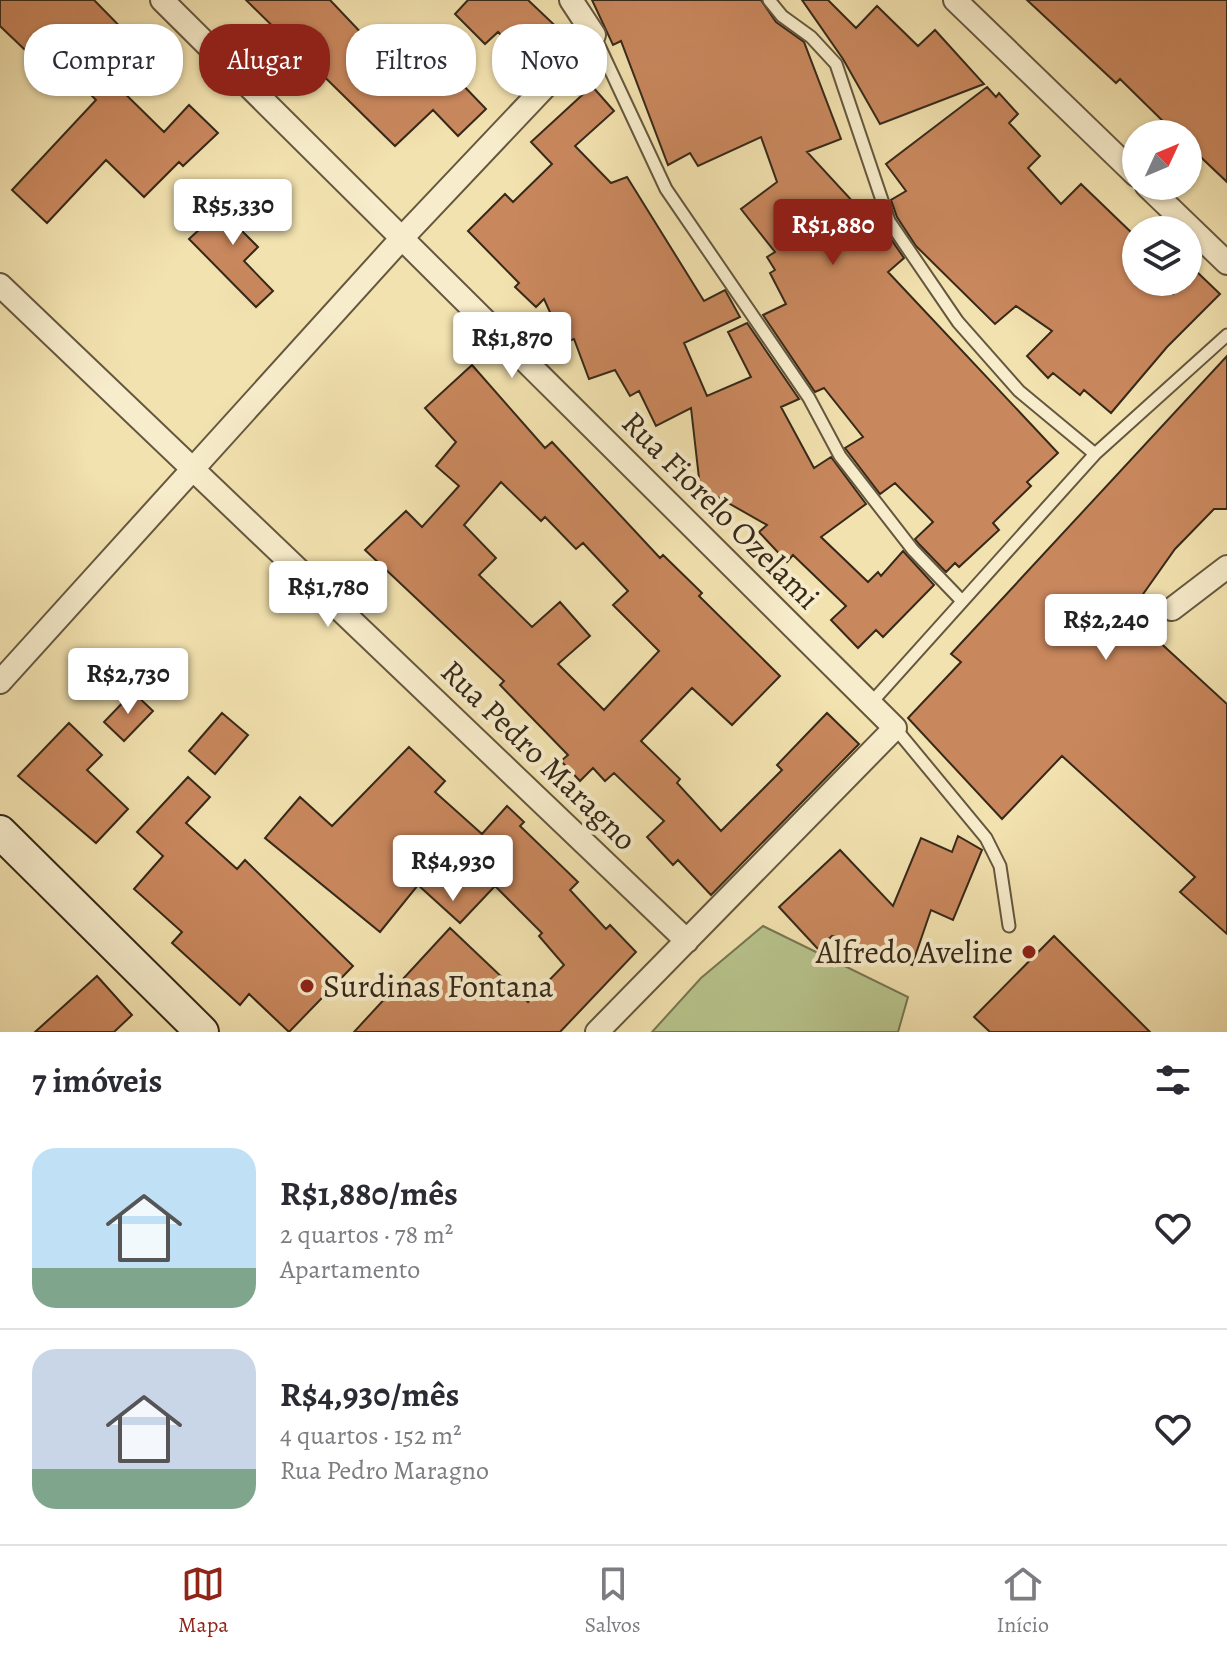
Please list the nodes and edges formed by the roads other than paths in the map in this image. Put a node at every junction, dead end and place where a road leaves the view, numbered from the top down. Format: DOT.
graph roads {
  1 [pos="162,0"];
  2 [pos="571,0"];
  3 [pos="769,0"];
  4 [pos="955,0"];
  5 [pos="587,24"];
  6 [pos="607,63"];
  7 [pos="536,96"];
  8 [pos="1122,161"];
  9 [pos="1162,200"];
  10 [pos="402,238"];
  11 [pos="1227,263"];
  12 [pos="0,285"];
  13 [pos="1227,335"];
  14 [pos="1095,454"];
  15 [pos="193,468"];
  16 [pos="1227,567"];
  17 [pos="961,600"];
  18 [pos="1172,609"];
  19 [pos="0,682"];
  20 [pos="871,703"];
  21 [pos="895,728"];
  22 [pos="0,832"];
  23 [pos="1009,926"];
  24 [pos="687,941"];
  25 [pos="202,1032"];
  26 [pos="597,1032"];
  1 -- 10 [label="street, Rua Fiorelo Ozelami"];
  2 -- 5 [label="street"];
  3 -- 14 [label="lane"];
  4 -- 8 [label="street"];
  6 -- 17 [label="lane"];
  7 -- 10 [label="street"];
  9 -- 11 [label="street"];
  10 -- 15 [label="street"];
  10 -- 20 [label="street, Rua Fiorelo Ozelami"];
  12 -- 15 [label="street, Rua Pedro Maragno"];
  13 -- 14 [label="lane"];
  14 -- 17 [label="lane"];
  15 -- 19 [label="street"];
  15 -- 24 [label="street, Rua Pedro Maragno"];
  16 -- 18 [label="street"];
  17 -- 20 [label="lane"];
  20 -- 21 [label="street, Rua Fiorelo Ozelami"];
  21 -- 23 [label="lane"];
  21 -- 24 [label="street"];
  22 -- 25 [label="main road"];
  24 -- 26 [label="street"];
}
